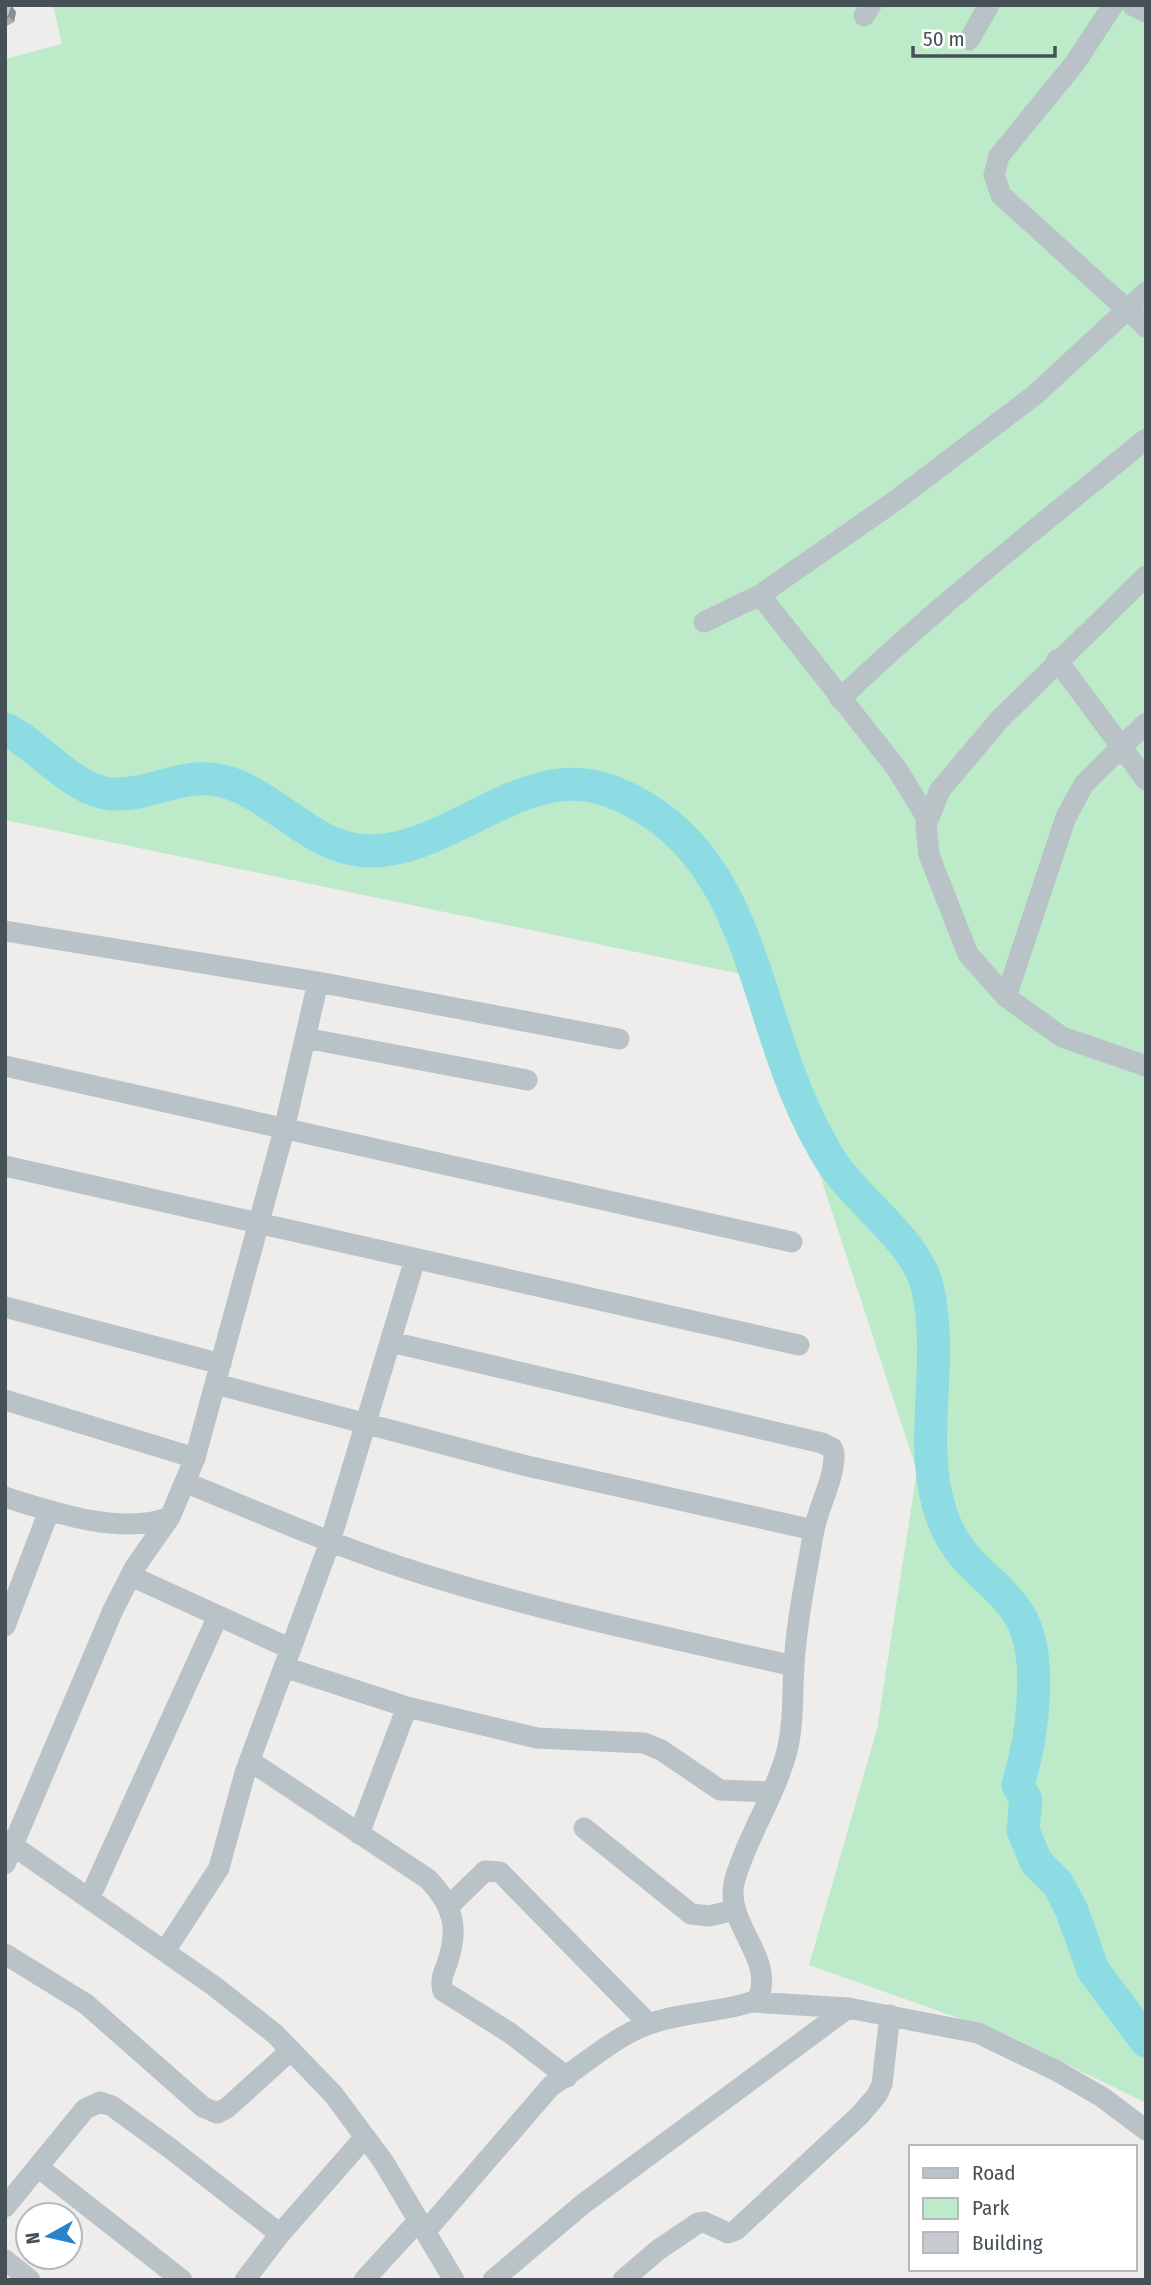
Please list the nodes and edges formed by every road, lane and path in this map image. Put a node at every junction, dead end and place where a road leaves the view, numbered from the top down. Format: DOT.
graph roads {
  1 [pos="989,5"];
  2 [pos="1113,5"];
  3 [pos="1132,5"];
  4 [pos="1146,12"];
  5 [pos="969,40"];
  6 [pos="1146,292"];
  7 [pos="1128,311"];
  8 [pos="1146,327"];
  9 [pos="1146,439"];
  10 [pos="1146,576"];
  11 [pos="760,595"];
  12 [pos="704,622"];
  13 [pos="1057,660"];
  14 [pos="840,699"];
  15 [pos="1146,723"];
  16 [pos="1122,747"];
  17 [pos="1146,780"];
  18 [pos="928,820"];
  19 [pos="5,932"];
  20 [pos="318,982"];
  21 [pos="1006,997"];
  22 [pos="305,1038"];
  23 [pos="619,1039"];
  24 [pos="5,1066"];
  25 [pos="1146,1066"];
  26 [pos="527,1080"];
  27 [pos="284,1130"];
  28 [pos="5,1166"];
  29 [pos="259,1223"];
  30 [pos="792,1242"];
  31 [pos="415,1259"];
  32 [pos="5,1307"];
  33 [pos="391,1342"];
  34 [pos="799,1345"];
  35 [pos="218,1374"];
  36 [pos="5,1400"];
  37 [pos="368,1424"];
  38 [pos="195,1458"];
  39 [pos="187,1483"];
  40 [pos="5,1497"];
  41 [pos="49,1511"];
  42 [pos="170,1517"];
  43 [pos="814,1530"];
  44 [pos="330,1542"];
  45 [pos="131,1576"];
  46 [pos="218,1616"];
  47 [pos="5,1626"];
  48 [pos="288,1658"];
  49 [pos="793,1666"];
  50 [pos="407,1707"];
  51 [pos="250,1761"];
  52 [pos="772,1792"];
  53 [pos="584,1828"];
  54 [pos="359,1834"];
  55 [pos="8,1850"];
  56 [pos="90,1897"];
  57 [pos="449,1906"];
  58 [pos="735,1910"];
  59 [pos="165,1951"];
  60 [pos="5,1954"];
  61 [pos="752,2002"];
  62 [pos="848,2008"];
  63 [pos="890,2015"];
  64 [pos="649,2024"];
  65 [pos="290,2051"];
  66 [pos="567,2077"];
  67 [pos="1146,2130"];
  68 [pos="365,2137"];
  69 [pos="38,2167"];
  70 [pos="5,2207"];
  71 [pos="422,2226"];
  72 [pos="280,2234"];
  73 [pos="5,2260"];
  74 [pos="30,2280"];
  75 [pos="182,2280"];
  76 [pos="244,2280"];
  77 [pos="364,2280"];
  78 [pos="454,2280"];
  79 [pos="493,2280"];
  80 [pos="623,2280"];
  1 -- 5 [label="street"];
  2 -- 7 [label="street"];
  3 -- 4 [label="street"];
  6 -- 7 [label="street"];
  7 -- 8 [label="street"];
  7 -- 11 [label="street"];
  9 -- 14 [label="street"];
  10 -- 13 [label="street"];
  11 -- 12 [label="street"];
  11 -- 14 [label="street"];
  13 -- 16 [label="street"];
  13 -- 18 [label="street"];
  14 -- 18 [label="street"];
  15 -- 16 [label="street"];
  16 -- 17 [label="street"];
  16 -- 21 [label="street"];
  18 -- 21 [label="street"];
  19 -- 20 [label="street"];
  20 -- 22 [label="street"];
  20 -- 23 [label="street"];
  21 -- 25 [label="street"];
  22 -- 26 [label="street"];
  22 -- 27 [label="street"];
  24 -- 27 [label="street"];
  27 -- 29 [label="street"];
  27 -- 30 [label="street"];
  28 -- 29 [label="street"];
  29 -- 31 [label="street"];
  29 -- 35 [label="street"];
  31 -- 33 [label="street"];
  31 -- 34 [label="street"];
  32 -- 35 [label="street"];
  33 -- 37 [label="street"];
  33 -- 43 [label="street"];
  35 -- 37 [label="street"];
  35 -- 38 [label="street"];
  36 -- 38 [label="street"];
  37 -- 43 [label="street"];
  37 -- 44 [label="street"];
  38 -- 39 [label="street"];
  39 -- 42 [label="street"];
  39 -- 44 [label="street"];
  40 -- 41 [label="street"];
  41 -- 42 [label="street"];
  41 -- 47 [label="street"];
  42 -- 45 [label="street"];
  43 -- 49 [label="street"];
  44 -- 48 [label="street"];
  44 -- 49 [label="street"];
  45 -- 46 [label="street"];
  45 -- 55 [label="street"];
  46 -- 48 [label="street"];
  46 -- 56 [label="street"];
  48 -- 50 [label="street"];
  48 -- 51 [label="street"];
  49 -- 52 [label="street"];
  50 -- 52 [label="street"];
  50 -- 54 [label="street"];
  51 -- 54 [label="street"];
  51 -- 59 [label="street"];
  52 -- 58 [label="street"];
  53 -- 58 [label="street"];
  54 -- 57 [label="street"];
  55 -- 56 [label="street"];
  56 -- 59 [label="street"];
  57 -- 64 [label="street"];
  57 -- 66 [label="street"];
  58 -- 61 [label="street"];
  59 -- 65 [label="street"];
  60 -- 65 [label="street"];
  61 -- 62 [label="street"];
  61 -- 64 [label="street"];
  62 -- 63 [label="street"];
  62 -- 79 [label="street"];
  63 -- 67 [label="street"];
  63 -- 80 [label="street"];
  64 -- 66 [label="street"];
  65 -- 68 [label="street"];
  66 -- 71 [label="street"];
  68 -- 71 [label="street"];
  68 -- 72 [label="street"];
  69 -- 70 [label="street"];
  69 -- 72 [label="street"];
  69 -- 75 [label="street"];
  71 -- 77 [label="street"];
  71 -- 78 [label="street"];
  72 -- 76 [label="street"];
  73 -- 74 [label="street"];
}
